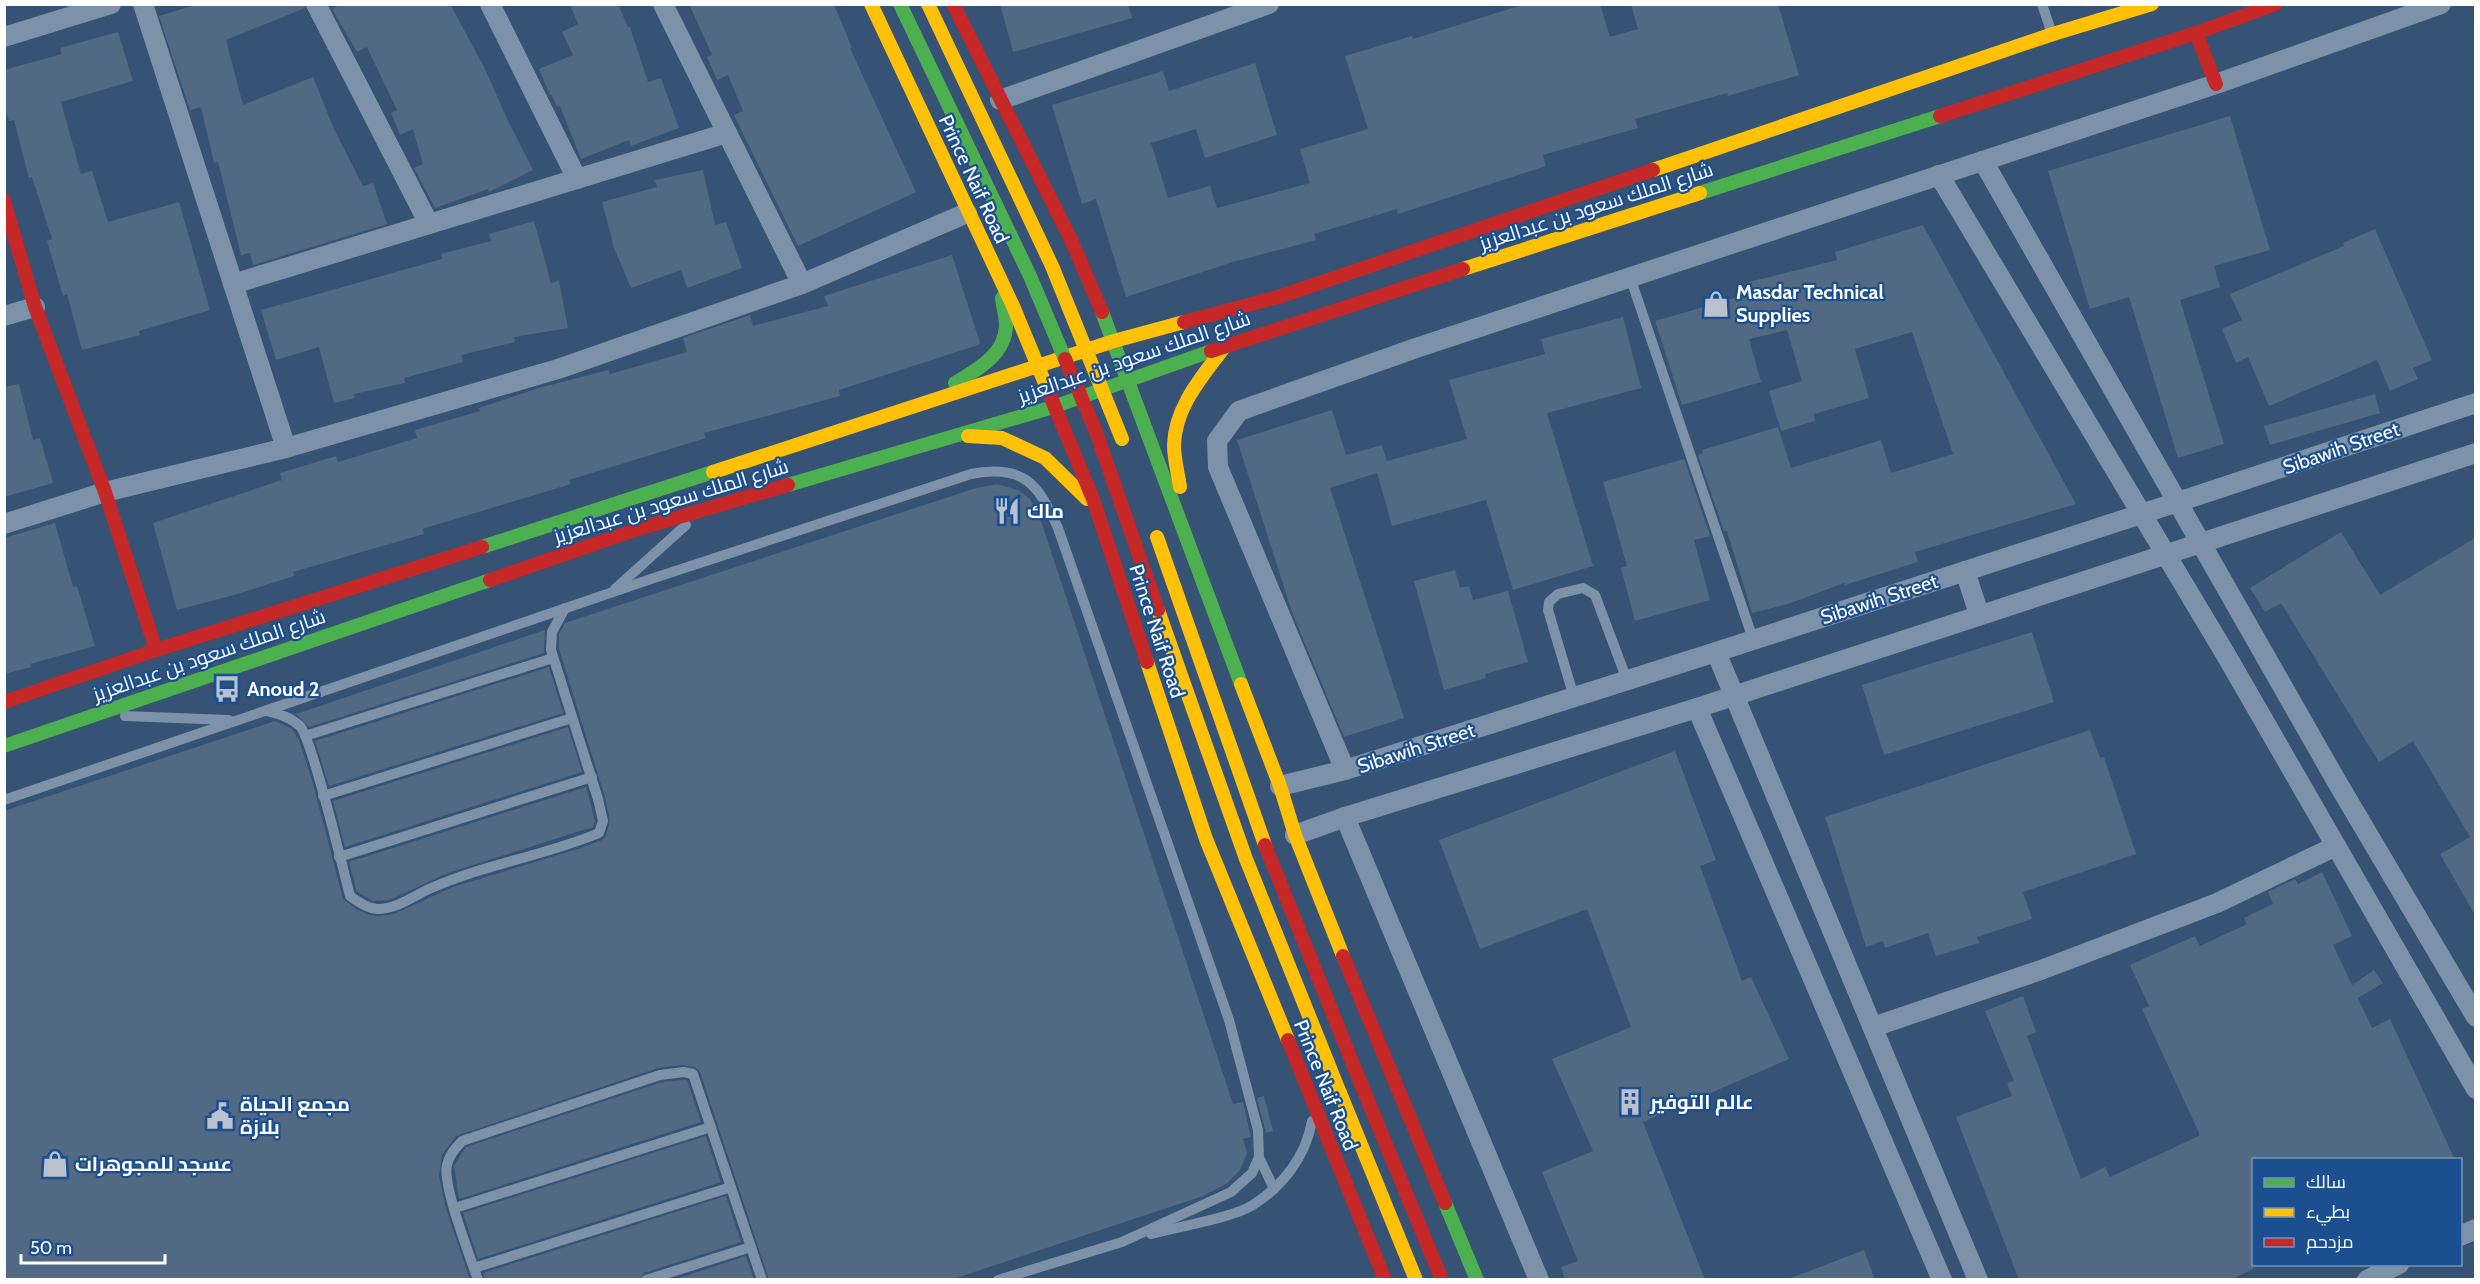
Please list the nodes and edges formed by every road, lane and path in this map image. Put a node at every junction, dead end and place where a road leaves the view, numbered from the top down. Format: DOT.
graph roads {
  1 [pos="111,4"];
  2 [pos="143,4"];
  3 [pos="316,4"];
  4 [pos="490,4"];
  5 [pos="663,4"];
  6 [pos="871,4"];
  7 [pos="900,4"];
  8 [pos="928,4"];
  9 [pos="953,4"];
  10 [pos="1269,4"];
  11 [pos="2042,4"];
  12 [pos="2276,4"];
  13 [pos="2441,4"];
  14 [pos="2140,6"];
  15 [pos="2196,33"];
  16 [pos="2052,34"];
  17 [pos="4,37"];
  18 [pos="2216,84"];
  19 [pos="1000,100"];
  20 [pos="727,133"];
  21 [pos="1983,161"];
  22 [pos="1939,175"];
  23 [pos="577,179"];
  24 [pos="4,201"];
  25 [pos="967,213"];
  26 [pos="429,224"];
  27 [pos="1072,242"];
  28 [pos="1630,277"];
  29 [pos="999,279"];
  30 [pos="233,284"];
  31 [pos="802,284"];
  32 [pos="1278,297"];
  33 [pos="1112,298"];
  34 [pos="35,307"];
  35 [pos="4,316"];
  36 [pos="1138,321"];
  37 [pos="1114,340"];
  38 [pos="1225,346"];
  39 [pos="1039,366"];
  40 [pos="1127,381"];
  41 [pos="923,403"];
  42 [pos="2475,403"];
  43 [pos="1053,407"];
  44 [pos="958,435"];
  45 [pos="286,448"];
  46 [pos="2475,453"];
  47 [pos="1128,456"];
  48 [pos="105,492"];
  49 [pos="2178,502"];
  50 [pos="1096,507"];
  51 [pos="702,511"];
  52 [pos="2140,515"];
  53 [pos="1152,523"];
  54 [pos="4,524"];
  55 [pos="2202,543"];
  56 [pos="1188,544"];
  57 [pos="2164,553"];
  58 [pos="1965,571"];
  59 [pos="610,593"];
  60 [pos="565,608"];
  61 [pos="1979,615"];
  62 [pos="1753,639"];
  63 [pos="156,650"];
  64 [pos="1716,652"];
  65 [pos="553,658"];
  66 [pos="94,671"];
  67 [pos="1627,680"];
  68 [pos="1734,695"];
  69 [pos="1574,697"];
  70 [pos="4,702"];
  71 [pos="50,702"];
  72 [pos="1697,708"];
  73 [pos="266,711"];
  74 [pos="95,715"];
  75 [pos="572,718"];
  76 [pos="239,720"];
  77 [pos="305,736"];
  78 [pos="4,746"];
  79 [pos="1345,770"];
  80 [pos="591,777"];
  81 [pos="1280,786"];
  82 [pos="323,796"];
  83 [pos="4,800"];
  84 [pos="1345,817"];
  85 [pos="1295,835"];
  86 [pos="2336,846"];
  87 [pos="339,857"];
  88 [pos="2475,1017"];
  89 [pos="1873,1027"];
  90 [pos="2475,1089"];
  91 [pos="1314,1109"];
  92 [pos="711,1127"];
  93 [pos="1259,1157"];
  94 [pos="731,1187"];
  95 [pos="1274,1188"];
  96 [pos="455,1208"];
  97 [pos="1122,1242"];
  98 [pos="751,1247"];
  99 [pos="2395,1266"];
  100 [pos="474,1268"];
  101 [pos="478,1280"];
  102 [pos="646,1280"];
  103 [pos="762,1280"];
  104 [pos="998,1280"];
  105 [pos="1384,1280"];
  106 [pos="1416,1280"];
  107 [pos="1442,1280"];
  108 [pos="1478,1280"];
  109 [pos="1539,1280"];
  110 [pos="1942,1280"];
  111 [pos="1978,1280"];
  112 [pos="2367,1280"];
  1 -- 17 [label="street"];
  2 -- 30 [label="street"];
  3 -- 26 [label="street"];
  4 -- 23 [label="street"];
  5 -- 20 [label="street"];
  6 -- 25 [label="main road, Prince Naif Road"];
  7 -- 106 [label="main road, bridge"];
  8 -- 47 [label="main road, bridge"];
  9 -- 19 [label="main road"];
  10 -- 19 [label="street"];
  11 -- 16 [label="lane"];
  12 -- 15 [label="main road, شارع الملك سعود بن عبدالعزيز"];
  13 -- 18 [label="street"];
  14 -- 16 [label="main road, شارع الملك سعود بن عبدالعزيز"];
  15 -- 18 [label="main road"];
  15 -- 38 [label="main road, شارع الملك سعود بن عبدالعزيز"];
  16 -- 32 [label="main road, شارع الملك سعود بن عبدالعزيز"];
  18 -- 21 [label="street"];
  19 -- 27 [label="main road"];
  20 -- 23 [label="street"];
  20 -- 31 [label="street"];
  21 -- 22 [label="street"];
  21 -- 49 [label="street"];
  22 -- 28 [label="street"];
  22 -- 52 [label="street"];
  23 -- 26 [label="street"];
  24 -- 34 [label="main road"];
  25 -- 29 [label="main road, Prince Naif Road"];
  25 -- 31 [label="street"];
  26 -- 30 [label="street"];
  27 -- 33 [label="main road"];
  27 -- 37 [label="main road"];
  28 -- 62 [label="lane"];
  28 -- 79 [label="street"];
  29 -- 39 [label="main road, Prince Naif Road"];
  29 -- 41 [label="main road"];
  30 -- 45 [label="street"];
  31 -- 45 [label="street"];
  32 -- 36 [label="main road"];
  32 -- 37 [label="main road, شارع الملك سعود بن عبدالعزيز"];
  34 -- 35 [label="street"];
  34 -- 48 [label="main road"];
  37 -- 39 [label="main road, شارع الملك سعود بن عبدالعزيز"];
  37 -- 40 [label="main road"];
  38 -- 40 [label="main road, شارع الملك سعود بن عبدالعزيز"];
  38 -- 56 [label="main road"];
  39 -- 41 [label="main road, شارع الملك سعود بن عبدالعزيز"];
  39 -- 43 [label="main road, Prince Naif Road"];
  40 -- 43 [label="main road, شارع الملك سعود بن عبدالعزيز"];
  40 -- 56 [label="main road"];
  41 -- 63 [label="main road, شارع الملك سعود بن عبدالعزيز"];
  42 -- 49 [label="street, Sibawih Street"];
  43 -- 44 [label="main road, شارع الملك سعود بن عبدالعزيز"];
  43 -- 50 [label="main road, Prince Naif Road"];
  44 -- 50 [label="main road"];
  44 -- 51 [label="main road, شارع الملك سعود بن عبدالعزيز"];
  45 -- 48 [label="street"];
  46 -- 55 [label="street"];
  48 -- 54 [label="street"];
  48 -- 63 [label="main road"];
  49 -- 52 [label="street, Sibawih Street"];
  49 -- 55 [label="street"];
  50 -- 91 [label="main road, Prince Naif Road"];
  51 -- 59 [label="lane"];
  51 -- 74 [label="main road, شارع الملك سعود بن عبدالعزيز"];
  52 -- 57 [label="street"];
  52 -- 58 [label="street, Sibawih Street"];
  53 -- 107 [label="main road, bridge"];
  55 -- 57 [label="street"];
  55 -- 88 [label="street"];
  56 -- 81 [label="main road"];
  57 -- 61 [label="street"];
  57 -- 86 [label="street"];
  58 -- 61 [label="street"];
  58 -- 62 [label="street, Sibawih Street"];
  59 -- 60 [label="lane"];
  59 -- 93 [label="lane"];
  60 -- 65 [label="lane"];
  60 -- 73 [label="lane"];
  61 -- 68 [label="street"];
  62 -- 64 [label="street, Sibawih Street"];
  63 -- 66 [label="main road, شارع الملك سعود بن عبدالعزيز"];
  64 -- 67 [label="street, Sibawih Street"];
  64 -- 68 [label="street"];
  65 -- 75 [label="lane"];
  65 -- 77 [label="lane"];
  66 -- 70 [label="main road, شارع الملك سعود بن عبدالعزيز"];
  66 -- 71 [label="main road"];
  67 -- 69 [label="street, Sibawih Street"];
  67 -- 69 [label="lane"];
  68 -- 72 [label="street"];
  68 -- 89 [label="street"];
  69 -- 79 [label="street, Sibawih Street"];
  72 -- 84 [label="street"];
  72 -- 110 [label="street"];
  73 -- 76 [label="lane"];
  73 -- 77 [label="lane"];
  74 -- 76 [label="lane"];
  74 -- 78 [label="main road, شارع الملك سعود بن عبدالعزيز"];
  75 -- 80 [label="lane"];
  75 -- 82 [label="lane"];
  76 -- 83 [label="lane"];
  77 -- 82 [label="lane"];
  79 -- 81 [label="street, Sibawih Street"];
  80 -- 87 [label="lane"];
  80 -- 87 [label="lane"];
  81 -- 85 [label="main road"];
  82 -- 87 [label="lane"];
  84 -- 85 [label="street"];
  84 -- 109 [label="street"];
  85 -- 108 [label="main road"];
  86 -- 89 [label="street"];
  86 -- 90 [label="street"];
  89 -- 111 [label="street"];
  91 -- 95 [label="lane"];
  91 -- 105 [label="main road, Prince Naif Road"];
  92 -- 94 [label="lane"];
  92 -- 96 [label="lane"];
  92 -- 96 [label="lane"];
  93 -- 95 [label="lane"];
  93 -- 97 [label="lane"];
  94 -- 98 [label="lane"];
  94 -- 100 [label="lane"];
  95 -- 97 [label="lane"];
  96 -- 100 [label="lane"];
  97 -- 104 [label="lane"];
  98 -- 102 [label="lane"];
  98 -- 103 [label="lane"];
  99 -- 112 [label="street"];
  100 -- 101 [label="lane"];
}
